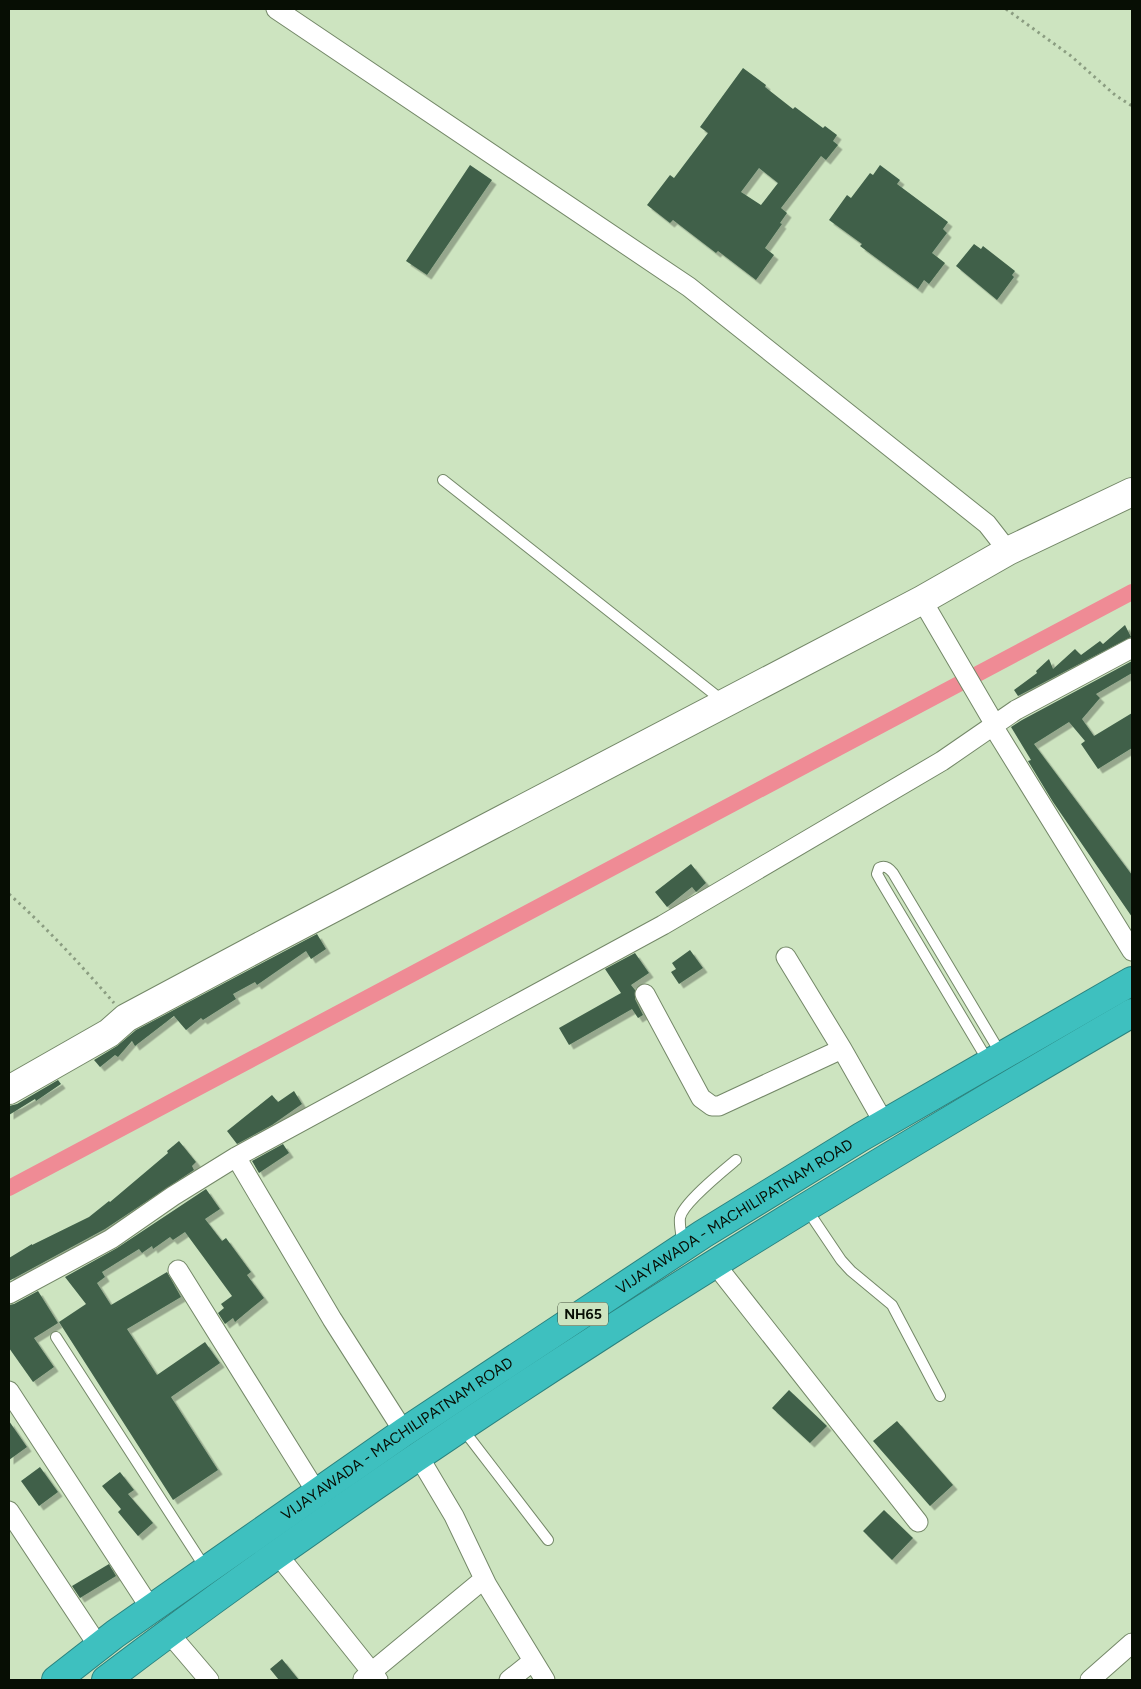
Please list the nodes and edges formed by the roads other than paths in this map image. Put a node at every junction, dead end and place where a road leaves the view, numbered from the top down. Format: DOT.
graph roads {
  1 [pos="276,9"];
  2 [pos="443,480"];
  3 [pos="1132,492"];
  4 [pos="1008,551"];
  5 [pos="927,608"];
  6 [pos="1132,648"];
  7 [pos="726,702"];
  8 [pos="992,722"];
  9 [pos="1132,951"];
  10 [pos="786,957"];
  11 [pos="1132,981"];
  12 [pos="645,994"];
  13 [pos="1132,1013"];
  14 [pos="842,1049"];
  15 [pos="995,1059"];
  16 [pos="9,1090"];
  17 [pos="884,1123"];
  18 [pos="236,1157"];
  19 [pos="736,1160"];
  20 [pos="806,1207"];
  21 [pos="684,1247"];
  22 [pos="715,1264"];
  23 [pos="178,1270"];
  24 [pos="9,1294"];
  25 [pos="56,1337"];
  26 [pos="9,1391"];
  27 [pos="940,1396"];
  28 [pos="462,1428"];
  29 [pos="404,1432"];
  30 [pos="419,1456"];
  31 [pos="317,1493"];
  32 [pos="9,1511"];
  33 [pos="918,1522"];
  34 [pos="548,1540"];
  35 [pos="278,1555"];
  36 [pos="206,1570"];
  37 [pos="484,1579"];
  38 [pos="151,1609"];
  39 [pos="168,1632"];
  40 [pos="1132,1643"];
  41 [pos="99,1646"];
  42 [pos="533,1662"];
  43 [pos="371,1678"];
  44 [pos="1093,1679"];
  45 [pos="56,1680"];
  46 [pos="106,1680"];
  47 [pos="209,1680"];
  48 [pos="509,1680"];
  49 [pos="545,1680"];
  1 -- 4 [label="street"];
  2 -- 7 [label="lane"];
  3 -- 4 [label="street"];
  4 -- 5 [label="street"];
  5 -- 7 [label="street"];
  5 -- 8 [label="street"];
  6 -- 8 [label="street"];
  7 -- 16 [label="street"];
  8 -- 9 [label="street"];
  8 -- 18 [label="street"];
  10 -- 14 [label="street"];
  11 -- 15 [label="highway, VIJAYAWADA - MACHILIPATNAM ROAD / NH65"];
  12 -- 14 [label="street"];
  13 -- 20 [label="highway, VIJAYAWADA - MACHILIPATNAM ROAD / NH65"];
  14 -- 17 [label="street"];
  15 -- 15 [label="lane"];
  15 -- 17 [label="highway, VIJAYAWADA - MACHILIPATNAM ROAD / NH65"];
  17 -- 21 [label="highway, VIJAYAWADA - MACHILIPATNAM ROAD / NH65"];
  18 -- 24 [label="street"];
  18 -- 29 [label="street"];
  19 -- 21 [label="lane"];
  20 -- 22 [label="highway, VIJAYAWADA - MACHILIPATNAM ROAD / NH65"];
  20 -- 27 [label="lane"];
  21 -- 29 [label="highway, VIJAYAWADA - MACHILIPATNAM ROAD / NH65"];
  22 -- 28 [label="highway, VIJAYAWADA - MACHILIPATNAM ROAD / NH65"];
  22 -- 33 [label="street"];
  23 -- 31 [label="street"];
  25 -- 36 [label="lane"];
  26 -- 38 [label="street"];
  28 -- 30 [label="highway, VIJAYAWADA - MACHILIPATNAM ROAD / NH65"];
  28 -- 34 [label="lane"];
  29 -- 31 [label="highway, VIJAYAWADA - MACHILIPATNAM ROAD / NH65"];
  30 -- 35 [label="highway, VIJAYAWADA - MACHILIPATNAM ROAD / NH65"];
  30 -- 37 [label="street"];
  31 -- 36 [label="highway, VIJAYAWADA - MACHILIPATNAM ROAD / NH65"];
  32 -- 41 [label="street"];
  35 -- 39 [label="highway, VIJAYAWADA - MACHILIPATNAM ROAD / NH65"];
  35 -- 43 [label="street"];
  36 -- 38 [label="highway, VIJAYAWADA - MACHILIPATNAM ROAD / NH65"];
  37 -- 42 [label="street"];
  37 -- 43 [label="street"];
  38 -- 41 [label="highway, VIJAYAWADA - MACHILIPATNAM ROAD / NH65"];
  39 -- 46 [label="highway, VIJAYAWADA - MACHILIPATNAM ROAD / NH65"];
  39 -- 47 [label="street"];
  40 -- 44 [label="street"];
  41 -- 45 [label="highway, VIJAYAWADA - MACHILIPATNAM ROAD / NH65"];
  42 -- 48 [label="street"];
  42 -- 49 [label="street"];
}
